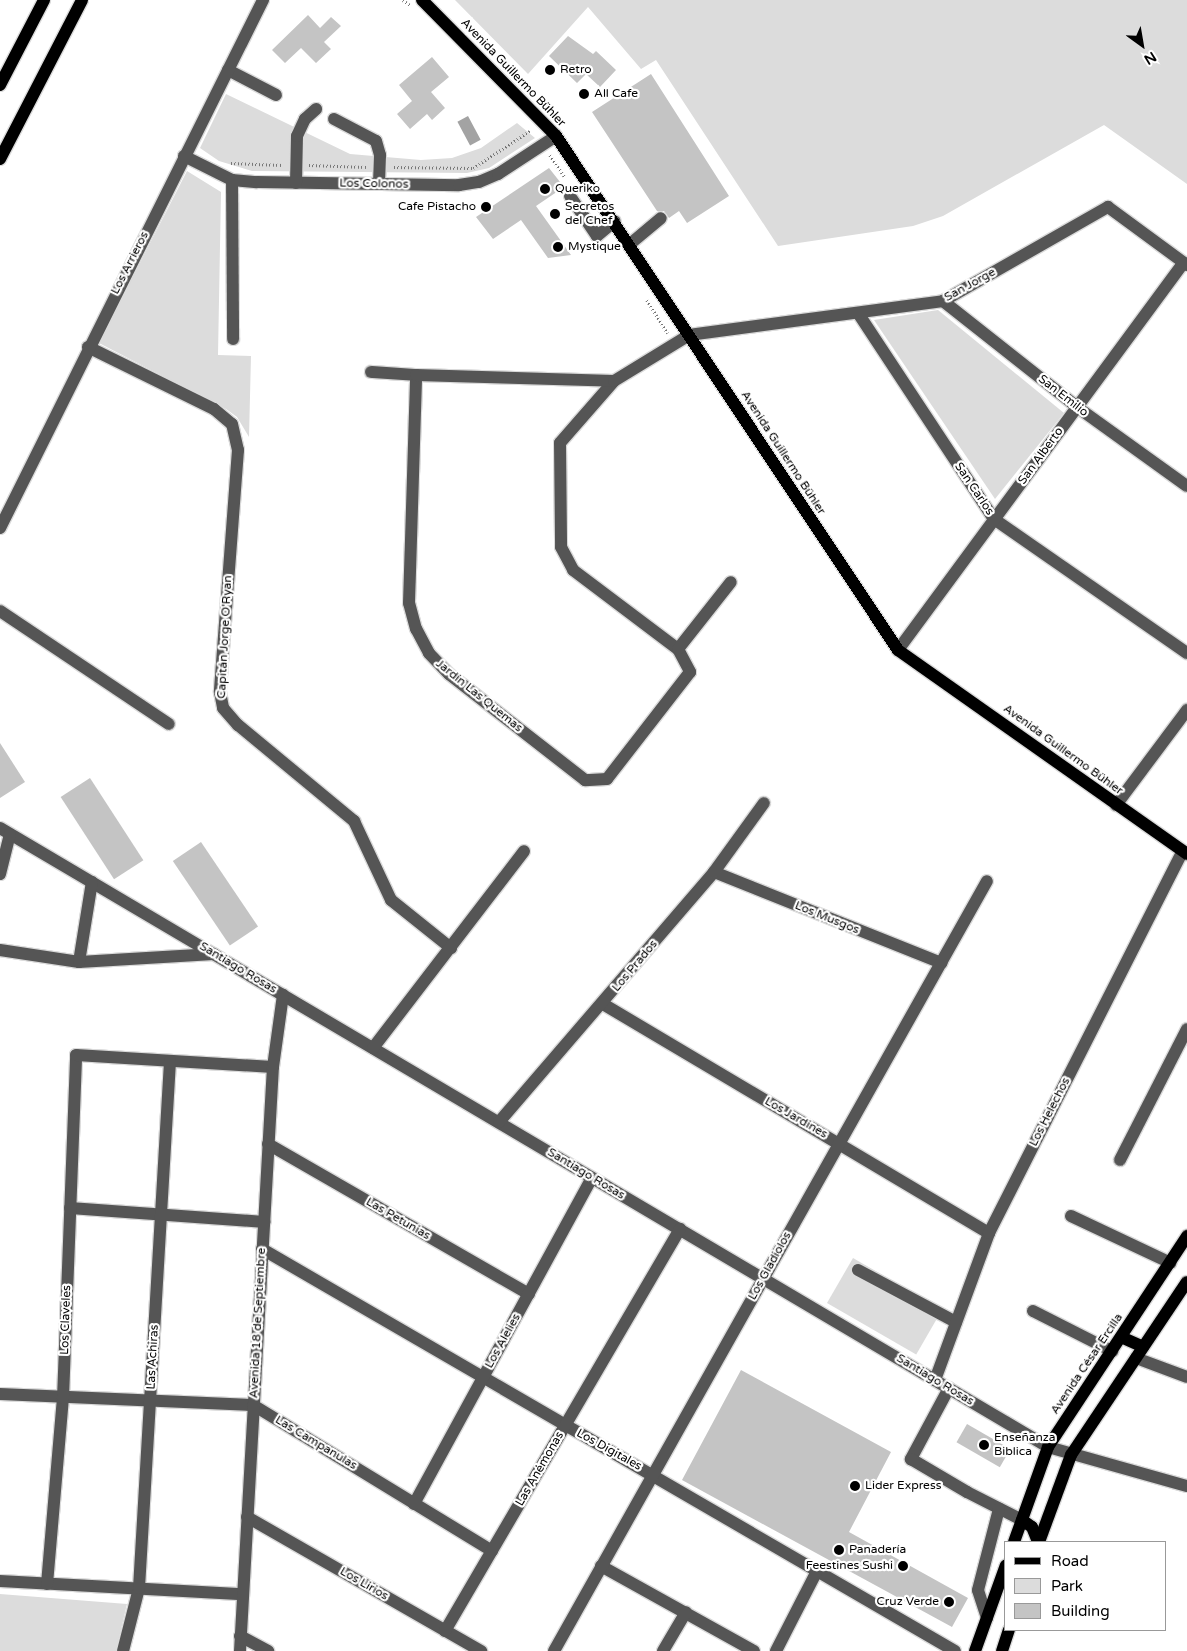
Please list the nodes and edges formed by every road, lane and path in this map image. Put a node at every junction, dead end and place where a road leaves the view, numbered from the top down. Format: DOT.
graph roads {
  1 [pos="44,0"];
  2 [pos="82,0"];
  3 [pos="263,0"];
  4 [pos="403,0"];
  5 [pos="418,4"];
  6 [pos="228,70"];
  7 [pos="0,86"];
  8 [pos="276,95"];
  9 [pos="316,109"];
  10 [pos="334,119"];
  11 [pos="526,123"];
  12 [pos="531,130"];
  13 [pos="556,136"];
  14 [pos="542,145"];
  15 [pos="184,156"];
  16 [pos="0,159"];
  17 [pos="227,162"];
  18 [pos="296,165"];
  19 [pos="380,167"];
  20 [pos="567,179"];
  21 [pos="232,180"];
  22 [pos="296,183"];
  23 [pos="379,184"];
  24 [pos="570,196"];
  25 [pos="661,218"];
  26 [pos="615,221"];
  27 [pos="630,244"];
  28 [pos="1185,264"];
  29 [pos="644,295"];
  30 [pos="942,301"];
  31 [pos="858,314"];
  32 [pos="689,334"];
  33 [pos="233,340"];
  34 [pos="675,343"];
  35 [pos="88,346"];
  36 [pos="371,372"];
  37 [pos="416,375"];
  38 [pos="614,381"];
  39 [pos="1077,407"];
  40 [pos="1187,486"];
  41 [pos="994,519"];
  42 [pos="0,528"];
  43 [pos="731,582"];
  44 [pos="0,611"];
  45 [pos="678,649"];
  46 [pos="898,650"];
  47 [pos="1187,653"];
  48 [pos="1187,710"];
  49 [pos="169,724"];
  50 [pos="764,803"];
  51 [pos="1116,805"];
  52 [pos="5,831"];
  53 [pos="524,851"];
  54 [pos="1185,852"];
  55 [pos="714,872"];
  56 [pos="0,874"];
  57 [pos="987,881"];
  58 [pos="92,882"];
  59 [pos="450,948"];
  60 [pos="0,950"];
  61 [pos="214,954"];
  62 [pos="79,962"];
  63 [pos="941,963"];
  64 [pos="283,995"];
  65 [pos="603,1004"];
  66 [pos="1187,1030"];
  67 [pos="373,1048"];
  68 [pos="170,1061"];
  69 [pos="273,1067"];
  70 [pos="499,1122"];
  71 [pos="839,1143"];
  72 [pos="268,1144"];
  73 [pos="1120,1160"];
  74 [pos="592,1178"];
  75 [pos="70,1208"];
  76 [pos="161,1214"];
  77 [pos="1071,1216"];
  78 [pos="264,1222"];
  79 [pos="680,1229"];
  80 [pos="989,1233"];
  81 [pos="1187,1236"];
  82 [pos="262,1249"];
  83 [pos="1171,1263"];
  84 [pos="858,1270"];
  85 [pos="763,1278"];
  86 [pos="1187,1282"];
  87 [pos="528,1294"];
  88 [pos="1033,1311"];
  89 [pos="956,1322"];
  90 [pos="1121,1337"];
  91 [pos="1143,1347"];
  92 [pos="1112,1351"];
  93 [pos="1136,1358"];
  94 [pos="1187,1377"];
  95 [pos="482,1379"];
  96 [pos="935,1380"];
  97 [pos="949,1388"];
  98 [pos="0,1394"];
  99 [pos="63,1398"];
  100 [pos="151,1401"];
  101 [pos="254,1405"];
  102 [pos="565,1426"];
  103 [pos="1048,1447"];
  104 [pos="1071,1455"];
  105 [pos="653,1474"];
  106 [pos="1187,1486"];
  107 [pos="414,1504"];
  108 [pos="999,1509"];
  109 [pos="247,1517"];
  110 [pos="1022,1520"];
  111 [pos="1014,1541"];
  112 [pos="1039,1541"];
  113 [pos="1039,1541"];
  114 [pos="492,1551"];
  115 [pos="601,1566"];
  116 [pos="1004,1571"];
  117 [pos="816,1572"];
  118 [pos="0,1581"];
  119 [pos="47,1584"];
  120 [pos="139,1588"];
  121 [pos="243,1594"];
  122 [pos="686,1612"];
  123 [pos="987,1618"];
  124 [pos="445,1631"];
  125 [pos="1009,1631"];
  126 [pos="240,1636"];
  127 [pos="123,1651"];
  128 [pos="240,1651"];
  129 [pos="268,1651"];
  130 [pos="481,1651"];
  131 [pos="554,1651"];
  132 [pos="663,1651"];
  133 [pos="754,1651"];
  134 [pos="776,1651"];
  135 [pos="955,1651"];
  136 [pos="975,1651"];
  137 [pos="1002,1651"];
  1 -- 7 [label="main road"];
  2 -- 16 [label="main road"];
  3 -- 6 [label="street, Los Arrieros"];
  4 -- 5 [label="path"];
  5 -- 13 [label="main road, Avenida Guillermo Bühler"];
  6 -- 8 [label="street"];
  6 -- 15 [label="street, Los Arrieros"];
  9 -- 18 [label="street"];
  10 -- 19 [label="street"];
  11 -- 12 [label="path"];
  12 -- 14 [label="path"];
  12 -- 19 [label="path"];
  13 -- 14 [label="street, Los Colonos"];
  13 -- 26 [label="main road, Avenida Guillermo Bühler"];
  14 -- 20 [label="path"];
  14 -- 23 [label="street, Los Colonos"];
  15 -- 21 [label="street, Los Colonos"];
  15 -- 35 [label="street, Los Arrieros"];
  17 -- 18 [label="path"];
  18 -- 19 [label="path"];
  18 -- 22 [label="street"];
  19 -- 23 [label="street"];
  21 -- 22 [label="street, Los Colonos"];
  21 -- 33 [label="street"];
  22 -- 23 [label="street, Los Colonos"];
  24 -- 26 [label="street"];
  25 -- 27 [label="street"];
  26 -- 27 [label="main road, Avenida Guillermo Bühler"];
  27 -- 32 [label="main road, Avenida Guillermo Bühler"];
  28 -- 30 [label="street, San Jorge"];
  28 -- 39 [label="street, San Alberto"];
  29 -- 34 [label="path"];
  30 -- 31 [label="street, San Jorge"];
  30 -- 39 [label="street, San Emilio"];
  31 -- 32 [label="street, San Jorge"];
  31 -- 41 [label="street, San Carlos"];
  32 -- 34 [label="street, Jardín Las Quemas"];
  32 -- 46 [label="main road, Avenida Guillermo Bühler"];
  34 -- 38 [label="street, Jardín Las Quemas"];
  35 -- 42 [label="street, Los Arrieros"];
  35 -- 59 [label="street, Capitán Jorge O'Ryan"];
  36 -- 37 [label="street"];
  37 -- 38 [label="street"];
  37 -- 45 [label="street, Jardín Las Quemas"];
  38 -- 45 [label="street, Jardín Las Quemas"];
  39 -- 40 [label="street, San Emilio"];
  39 -- 41 [label="street, San Alberto"];
  41 -- 46 [label="street, San Alberto"];
  41 -- 47 [label="street, San Carlos"];
  43 -- 45 [label="street"];
  44 -- 49 [label="street"];
  46 -- 51 [label="main road, Avenida Guillermo Bühler"];
  48 -- 51 [label="street"];
  50 -- 55 [label="street, Los Prados"];
  51 -- 54 [label="main road, Avenida Guillermo Bühler"];
  52 -- 56 [label="street"];
  52 -- 58 [label="street, Santiago Rosas"];
  53 -- 59 [label="street"];
  54 -- 80 [label="street, Los Helechos"];
  55 -- 63 [label="street, Los Musgos"];
  55 -- 65 [label="street, Los Prados"];
  57 -- 63 [label="street, Los Gladiolos"];
  58 -- 61 [label="street, Santiago Rosas"];
  58 -- 62 [label="street"];
  59 -- 67 [label="street"];
  60 -- 62 [label="street"];
  61 -- 62 [label="street"];
  61 -- 64 [label="street, Santiago Rosas"];
  63 -- 71 [label="street, Los Gladiolos"];
  64 -- 67 [label="street, Santiago Rosas"];
  64 -- 69 [label="street, Avenida 18 de Septiembre"];
  65 -- 70 [label="street, Los Prados"];
  65 -- 71 [label="street, Los Jardines"];
  66 -- 73 [label="street"];
  67 -- 70 [label="street, Santiago Rosas"];
  68 -- 69 [label="street"];
  68 -- 75 [label="street, Los Claveles"];
  68 -- 76 [label="street, Las Achiras"];
  69 -- 72 [label="street, Avenida 18 de Septiembre"];
  70 -- 74 [label="street, Santiago Rosas"];
  71 -- 80 [label="street, Los Jardines"];
  71 -- 85 [label="street, Los Gladiolos"];
  72 -- 78 [label="street, Avenida 18 de Septiembre"];
  72 -- 87 [label="street, Las Petunias"];
  74 -- 79 [label="street, Santiago Rosas"];
  74 -- 87 [label="street, Los Alelies"];
  75 -- 76 [label="street"];
  75 -- 99 [label="street, Los Claveles"];
  76 -- 78 [label="street"];
  76 -- 100 [label="street, Las Achiras"];
  77 -- 83 [label="street"];
  78 -- 82 [label="street, Avenida 18 de Septiembre"];
  79 -- 85 [label="street, Santiago Rosas"];
  79 -- 102 [label="street, Las Anémonas"];
  80 -- 89 [label="street, Los Helechos"];
  81 -- 83 [label="main road, Avenida César Ercilla"];
  82 -- 95 [label="street, Los Digitales"];
  82 -- 101 [label="street, Avenida 18 de Septiembre"];
  83 -- 90 [label="main road, Avenida César Ercilla"];
  84 -- 89 [label="street"];
  85 -- 96 [label="street, Santiago Rosas"];
  85 -- 105 [label="street, Los Gladiolos"];
  86 -- 91 [label="main road"];
  87 -- 95 [label="street, Los Alelies"];
  88 -- 92 [label="street"];
  89 -- 96 [label="street, Los Helechos"];
  90 -- 91 [label="main road"];
  90 -- 92 [label="main road, Avenida César Ercilla"];
  91 -- 93 [label="main road"];
  92 -- 103 [label="main road, Avenida César Ercilla"];
  93 -- 94 [label="street"];
  93 -- 104 [label="main road"];
  95 -- 102 [label="street, Los Digitales"];
  95 -- 107 [label="street, Los Alelies"];
  96 -- 97 [label="street, Santiago Rosas"];
  97 -- 103 [label="street, Santiago Rosas"];
  97 -- 108 [label="street"];
  98 -- 99 [label="street, Las Campanulas"];
  99 -- 100 [label="street, Las Campanulas"];
  99 -- 119 [label="street, Los Claveles"];
  100 -- 101 [label="street, Las Campanulas"];
  100 -- 120 [label="street, Las Achiras"];
  101 -- 107 [label="street, Las Campanulas"];
  101 -- 109 [label="street, Avenida 18 de Septiembre"];
  102 -- 105 [label="street, Los Digitales"];
  102 -- 114 [label="street, Las Anémonas"];
  103 -- 104 [label="street, Santiago Rosas"];
  103 -- 110 [label="main road, Avenida César Ercilla"];
  104 -- 106 [label="street, Santiago Rosas"];
  104 -- 112 [label="main road"];
  105 -- 115 [label="street, Los Gladiolos"];
  105 -- 117 [label="street, Los Digitales"];
  107 -- 114 [label="street, Las Campanulas"];
  108 -- 110 [label="street"];
  108 -- 123 [label="street"];
  109 -- 121 [label="street, Avenida 18 de Septiembre"];
  109 -- 124 [label="street, Los Lirios"];
  110 -- 111 [label="main road, Avenida César Ercilla"];
  110 -- 113 [label="main road"];
  114 -- 124 [label="street, Las Anémonas"];
  115 -- 122 [label="street"];
  115 -- 131 [label="street, Los Gladiolos"];
  116 -- 123 [label="main road"];
  117 -- 134 [label="street"];
  117 -- 135 [label="street, Los Digitales"];
  118 -- 119 [label="street"];
  119 -- 120 [label="street"];
  120 -- 121 [label="street"];
  120 -- 127 [label="street, Las Achiras"];
  121 -- 126 [label="street, Avenida 18 de Septiembre"];
  122 -- 132 [label="street"];
  122 -- 133 [label="street"];
  123 -- 136 [label="main road"];
  124 -- 130 [label="street, Los Lirios"];
  125 -- 137 [label="main road"];
  126 -- 128 [label="street, Avenida 18 de Septiembre"];
  126 -- 129 [label="street"];
}
